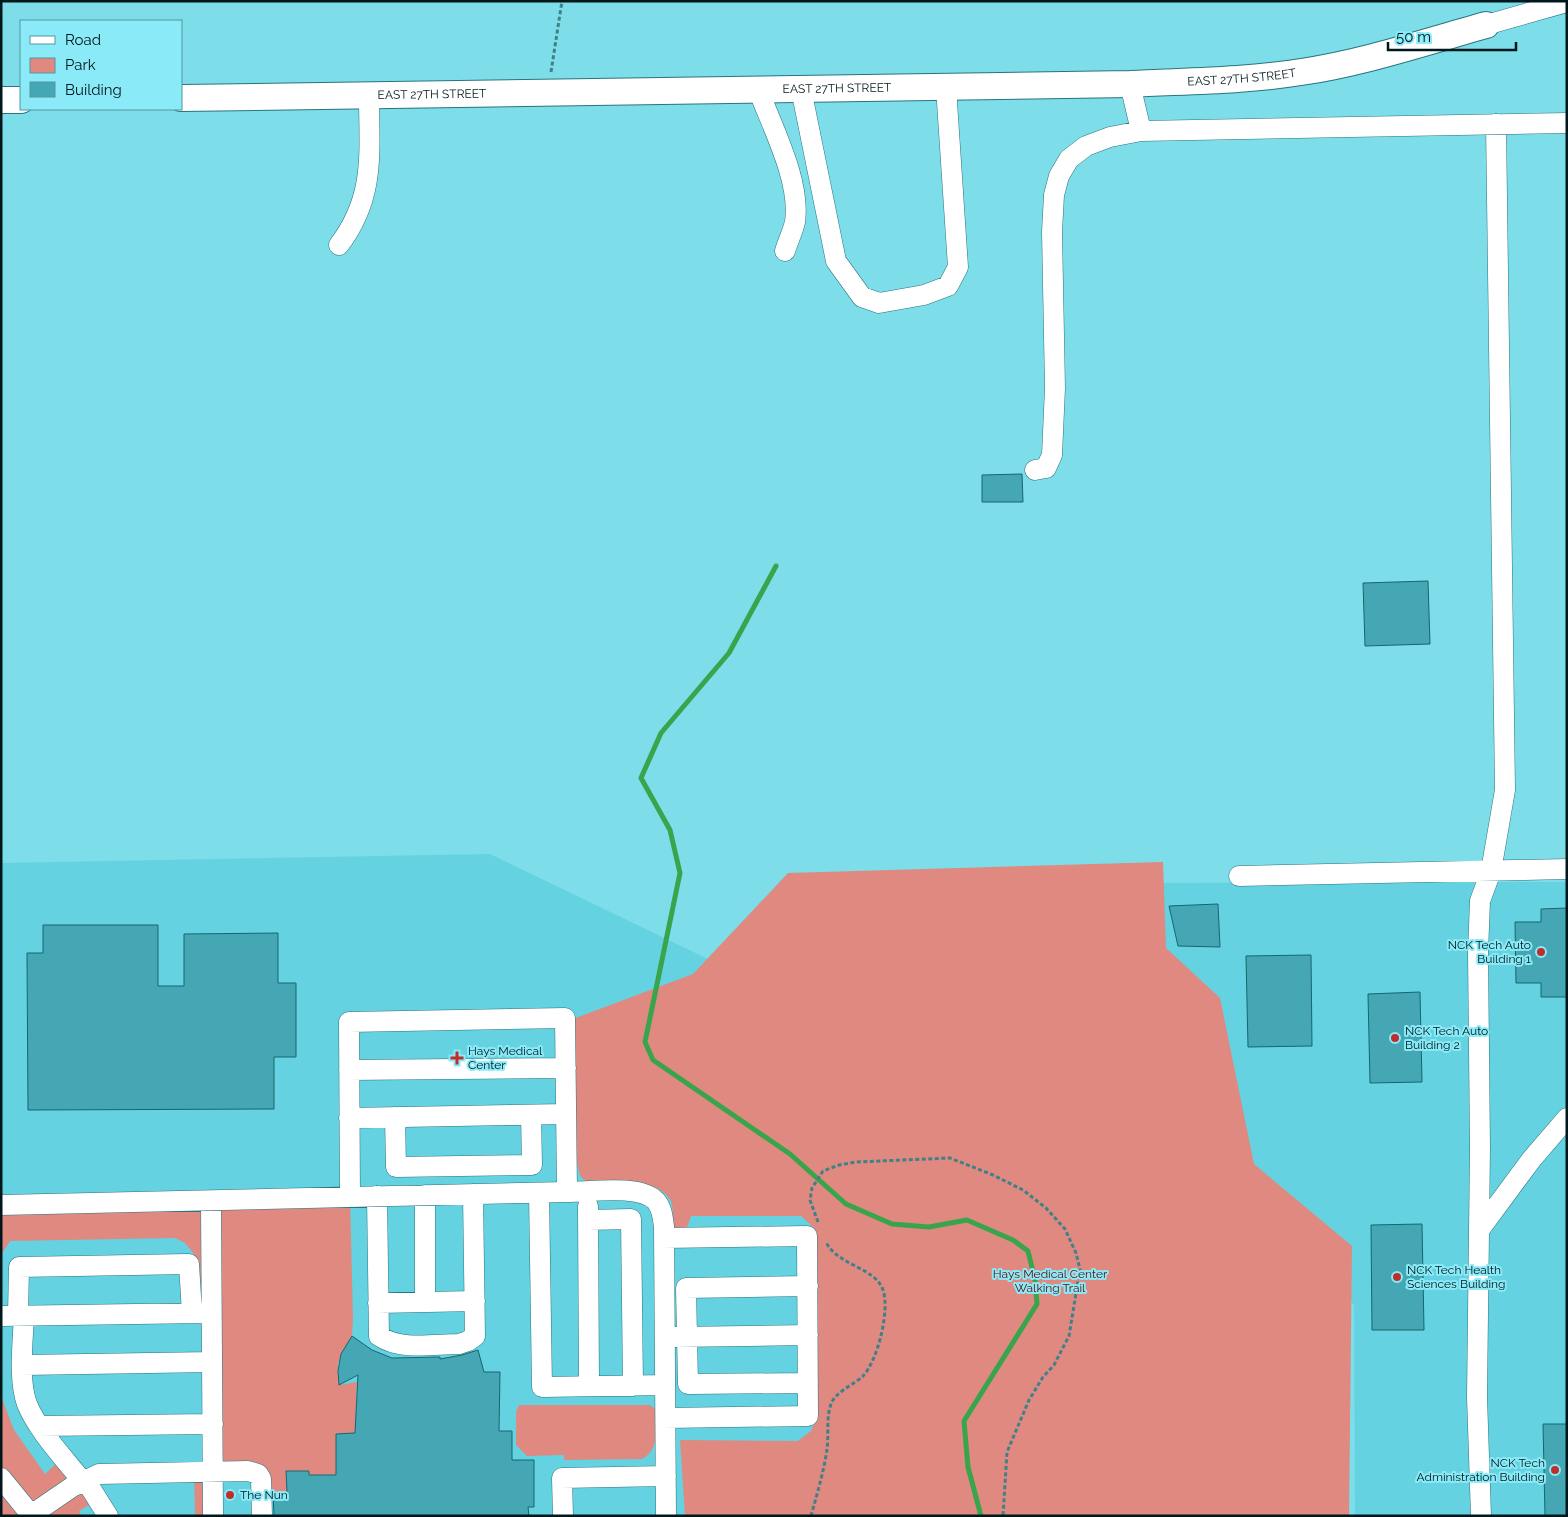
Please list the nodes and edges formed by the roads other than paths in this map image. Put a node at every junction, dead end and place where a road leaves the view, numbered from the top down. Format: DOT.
graph roads {
  1 [pos="1567,2"];
  2 [pos="1486,25"];
  3 [pos="1130,84"];
  4 [pos="946,87"];
  5 [pos="801,89"];
  6 [pos="758,90"];
  7 [pos="369,95"];
  8 [pos="182,98"];
  9 [pos="1,100"];
  10 [pos="20,100"];
  11 [pos="1567,123"];
  12 [pos="1496,124"];
  13 [pos="1140,131"];
  14 [pos="339,246"];
  15 [pos="785,251"];
  16 [pos="1035,470"];
  17 [pos="1567,869"];
  18 [pos="1491,871"];
  19 [pos="1239,876"];
  20 [pos="566,1068"];
  21 [pos="349,1070"];
  22 [pos="566,1114"];
  23 [pos="531,1115"];
  24 [pos="395,1117"];
  25 [pos="350,1118"];
  26 [pos="1567,1118"];
  27 [pos="567,1192"];
  28 [pos="587,1192"];
  29 [pos="540,1193"];
  30 [pos="473,1194"];
  31 [pos="425,1195"];
  32 [pos="350,1196"];
  33 [pos="377,1196"];
  34 [pos="211,1202"];
  35 [pos="1,1205"];
  36 [pos="588,1220"];
  37 [pos="1480,1229"];
  38 [pos="664,1238"];
  39 [pos="808,1286"];
  40 [pos="475,1301"];
  41 [pos="425,1302"];
  42 [pos="378,1303"];
  43 [pos="192,1313"];
  44 [pos="212,1313"];
  45 [pos="14,1315"];
  46 [pos="808,1335"];
  47 [pos="665,1337"];
  48 [pos="687,1337"];
  49 [pos="212,1362"];
  50 [pos="23,1364"];
  51 [pos="808,1383"];
  52 [pos="666,1385"];
  53 [pos="589,1386"];
  54 [pos="633,1386"];
  55 [pos="666,1418"];
  56 [pos="213,1424"];
  57 [pos="40,1426"];
  58 [pos="213,1472"];
  59 [pos="666,1476"];
  60 [pos="1,1478"];
  61 [pos="85,1481"];
  62 [pos="32,1516"];
  63 [pos="108,1516"];
  64 [pos="213,1516"];
  65 [pos="262,1516"];
  66 [pos="563,1516"];
  67 [pos="666,1516"];
  68 [pos="1481,1516"];
  1 -- 2 [label="street"];
  2 -- 3 [label="main road, EAST 27TH STREET"];
  3 -- 4 [label="main road, EAST 27TH STREET"];
  3 -- 13 [label="street"];
  4 -- 5 [label="main road, EAST 27TH STREET"];
  4 -- 5 [label="street"];
  5 -- 6 [label="main road, EAST 27TH STREET"];
  6 -- 7 [label="main road, EAST 27TH STREET"];
  6 -- 15 [label="street"];
  7 -- 8 [label="main road, EAST 27TH STREET"];
  7 -- 14 [label="street"];
  9 -- 10 [label="main road"];
  11 -- 12 [label="street"];
  12 -- 13 [label="street"];
  12 -- 18 [label="street"];
  13 -- 16 [label="street"];
  17 -- 18 [label="street"];
  18 -- 19 [label="street"];
  18 -- 37 [label="street"];
  20 -- 21 [label="street"];
  20 -- 21 [label="street"];
  20 -- 22 [label="street"];
  21 -- 25 [label="street"];
  22 -- 23 [label="street"];
  22 -- 27 [label="street"];
  23 -- 24 [label="street"];
  23 -- 24 [label="street"];
  24 -- 25 [label="street"];
  25 -- 32 [label="street"];
  26 -- 37 [label="street"];
  27 -- 28 [label="street"];
  27 -- 29 [label="street"];
  28 -- 36 [label="street"];
  28 -- 38 [label="street"];
  29 -- 30 [label="street"];
  29 -- 53 [label="street"];
  30 -- 31 [label="street"];
  30 -- 40 [label="street"];
  31 -- 33 [label="street"];
  31 -- 41 [label="street"];
  32 -- 33 [label="street"];
  32 -- 34 [label="street"];
  33 -- 42 [label="street"];
  34 -- 35 [label="street"];
  34 -- 44 [label="street"];
  36 -- 53 [label="street"];
  36 -- 54 [label="street"];
  37 -- 68 [label="street"];
  38 -- 39 [label="street"];
  38 -- 47 [label="street"];
  39 -- 46 [label="street"];
  39 -- 48 [label="street"];
  40 -- 41 [label="street"];
  40 -- 42 [label="street"];
  41 -- 42 [label="street"];
  43 -- 44 [label="street"];
  43 -- 45 [label="street"];
  43 -- 45 [label="street"];
  44 -- 49 [label="street"];
  45 -- 50 [label="street"];
  46 -- 48 [label="street"];
  46 -- 51 [label="street"];
  47 -- 48 [label="street"];
  47 -- 52 [label="street"];
  48 -- 51 [label="street"];
  49 -- 50 [label="street"];
  49 -- 56 [label="street"];
  50 -- 57 [label="street"];
  51 -- 55 [label="street"];
  52 -- 54 [label="street"];
  52 -- 55 [label="street"];
  53 -- 54 [label="street"];
  55 -- 59 [label="street"];
  56 -- 57 [label="street"];
  56 -- 58 [label="street"];
  57 -- 61 [label="street"];
  58 -- 61 [label="street"];
  58 -- 64 [label="street"];
  58 -- 65 [label="street"];
  59 -- 66 [label="street"];
  59 -- 67 [label="street"];
  60 -- 62 [label="street"];
  61 -- 62 [label="street"];
  61 -- 63 [label="street"];
}
